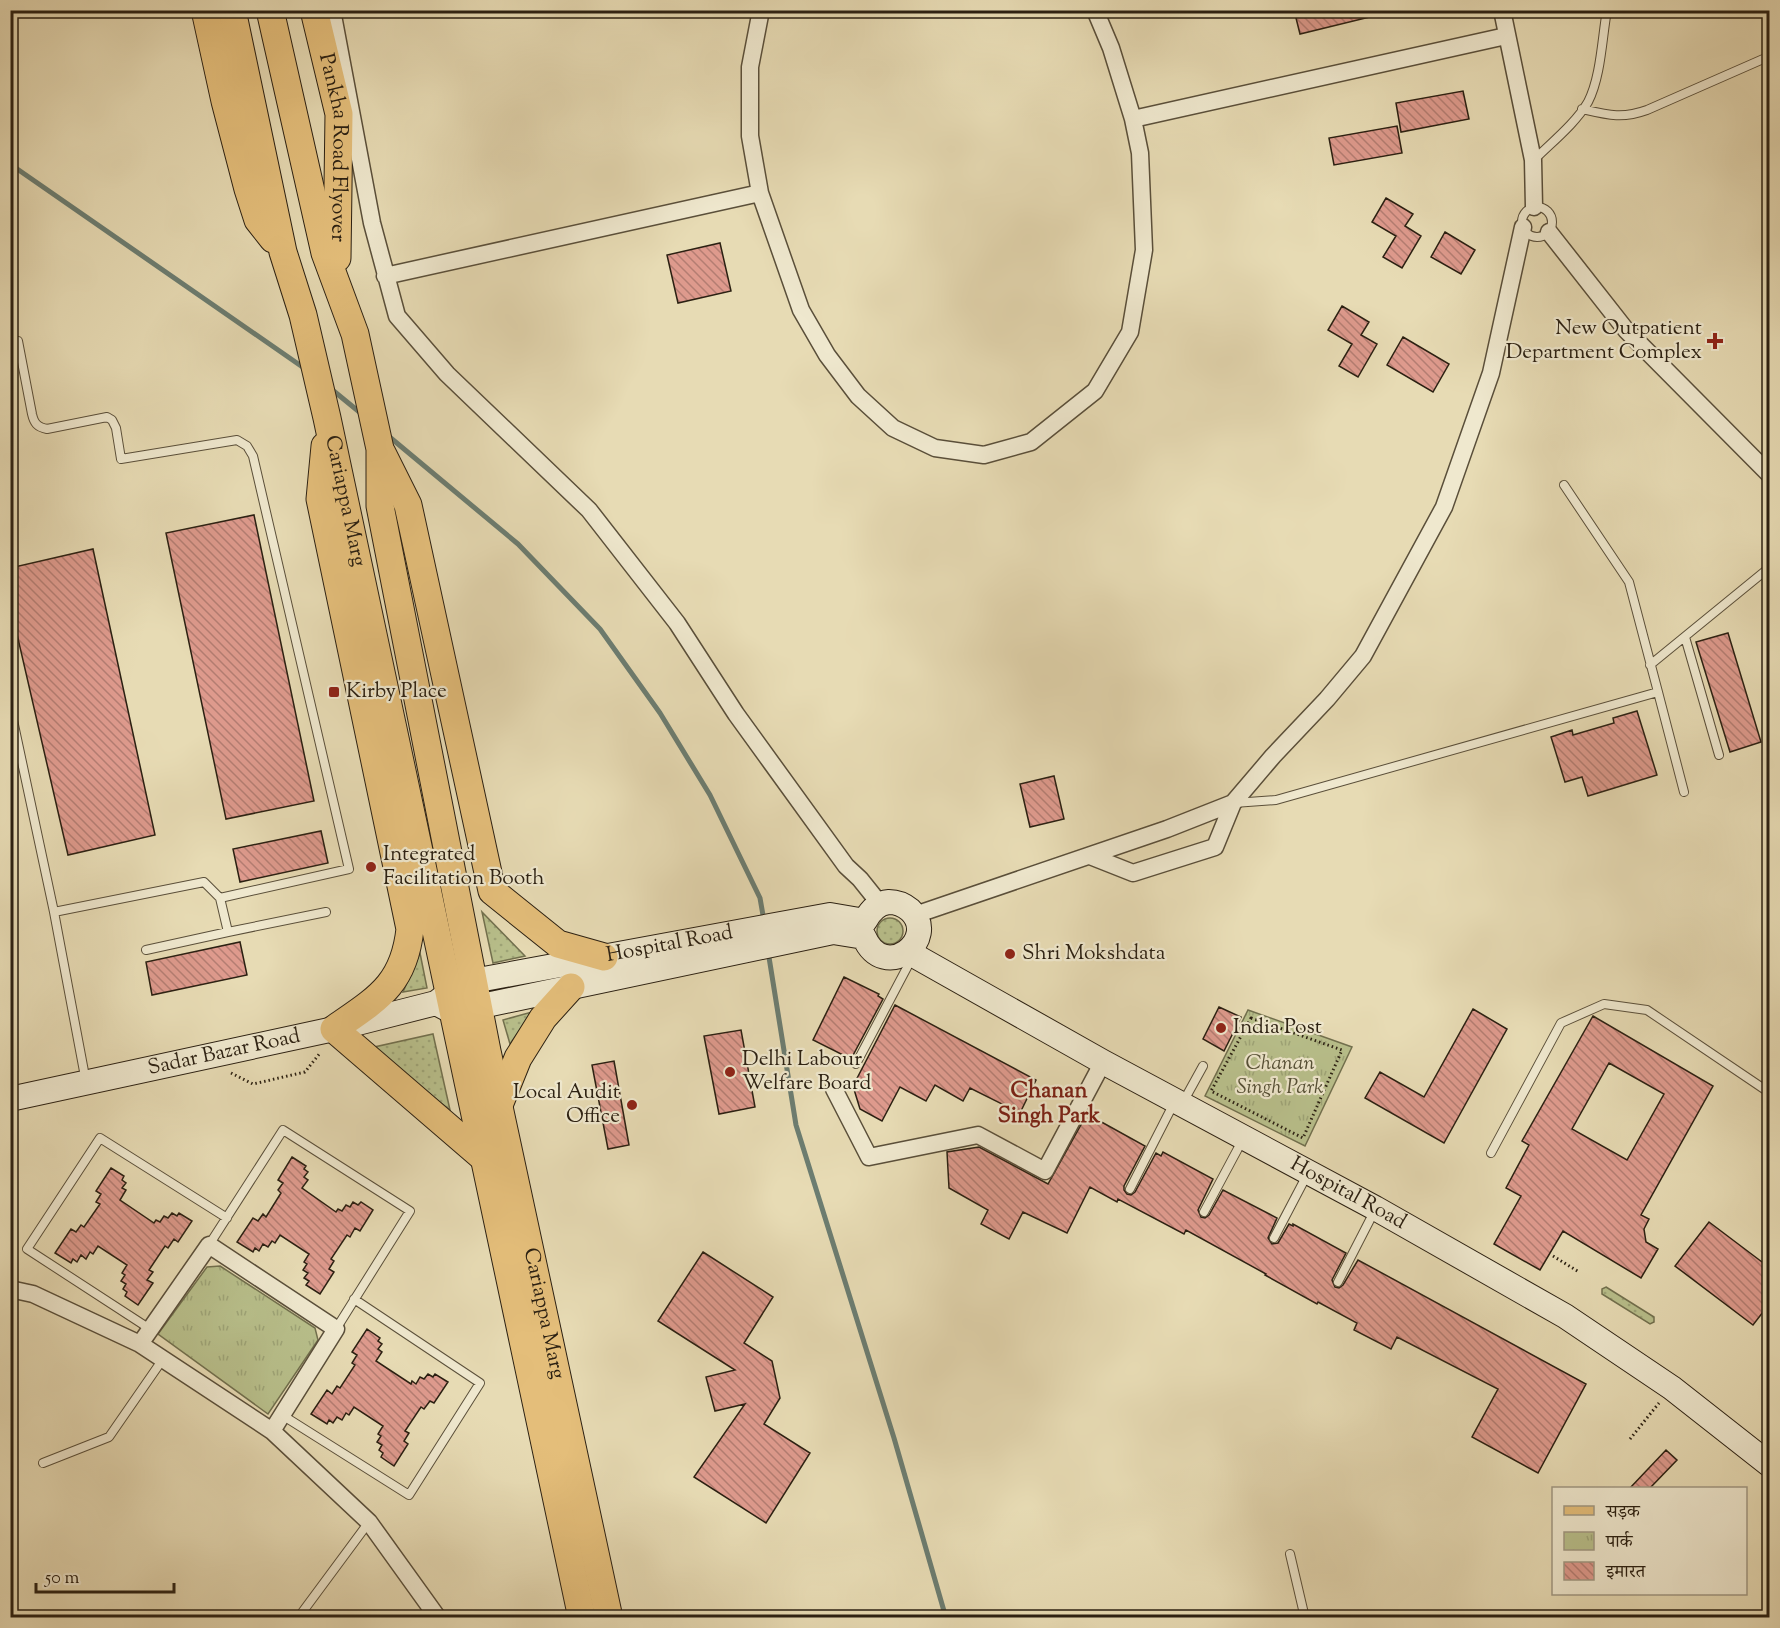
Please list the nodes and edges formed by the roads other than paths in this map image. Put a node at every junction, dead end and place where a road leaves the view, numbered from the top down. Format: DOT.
graph roads {
  1 [pos="205,10"];
  2 [pos="232,10"];
  3 [pos="270,10"];
  4 [pos="314,10"];
  5 [pos="332,10"];
  6 [pos="761,10"];
  7 [pos="1095,10"];
  8 [pos="1502,10"];
  9 [pos="1607,10"];
  10 [pos="1506,36"];
  11 [pos="1770,56"];
  12 [pos="1582,109"];
  13 [pos="1133,119"];
  14 [pos="1533,160"];
  15 [pos="760,193"];
  16 [pos="1534,207"];
  17 [pos="1523,227"];
  18 [pos="1549,232"];
  19 [pos="283,252"];
  20 [pos="385,276"];
  21 [pos="337,284"];
  22 [pos="18,341"];
  23 [pos="327,418"];
  24 [pos="380,449"];
  25 [pos="1770,475"];
  26 [pos="1564,485"];
  27 [pos="1770,567"];
  28 [pos="1684,637"];
  29 [pos="1650,665"];
  30 [pos="1658,692"];
  31 [pos="10,706"];
  32 [pos="1719,755"];
  33 [pos="1683,792"];
  34 [pos="1233,803"];
  35 [pos="1089,856"];
  36 [pos="220,898"];
  37 [pos="54,912"];
  38 [pos="326,912"];
  39 [pos="915,915"];
  40 [pos="870,921"];
  41 [pos="228,932"];
  42 [pos="734,943"];
  43 [pos="146,950"];
  44 [pos="911,953"];
  45 [pos="604,957"];
  46 [pos="473,981"];
  47 [pos="571,987"];
  48 [pos="454,1004"];
  49 [pos="329,1039"];
  50 [pos="1103,1062"];
  51 [pos="856,1064"];
  52 [pos="1203,1065"];
  53 [pos="86,1082"];
  54 [pos="834,1089"];
  55 [pos="1770,1093"];
  56 [pos="10,1099"];
  57 [pos="1179,1102"];
  58 [pos="499,1105"];
  59 [pos="1244,1137"];
  60 [pos="1491,1153"];
  61 [pos="485,1159"];
  62 [pos="1309,1172"];
  63 [pos="1130,1189"];
  64 [pos="1375,1208"];
  65 [pos="1204,1212"];
  66 [pos="227,1218"];
  67 [pos="1274,1239"];
  68 [pos="209,1245"];
  69 [pos="1338,1282"];
  70 [pos="10,1289"];
  71 [pos="354,1299"];
  72 [pos="150,1329"];
  73 [pos="336,1329"];
  74 [pos="140,1344"];
  75 [pos="163,1359"];
  76 [pos="282,1415"];
  77 [pos="553,1421"];
  78 [pos="272,1431"];
  79 [pos="43,1463"];
  80 [pos="1770,1465"];
  81 [pos="369,1522"];
  82 [pos="1290,1554"];
  83 [pos="10,1612"];
  84 [pos="22,1617"];
  85 [pos="298,1617"];
  86 [pos="438,1617"];
  87 [pos="582,1617"];
  88 [pos="609,1617"];
  89 [pos="1305,1617"];
  1 -- 19 [label="main road"];
  2 -- 19 [label="main road, Cariappa Marg"];
  3 -- 21 [label="main road, Cariappa Marg"];
  4 -- 21 [label="main road, Pankha Road Flyover"];
  5 -- 20 [label="street"];
  6 -- 15 [label="street"];
  7 -- 13 [label="street"];
  8 -- 10 [label="street"];
  9 -- 12 [label="lane"];
  10 -- 13 [label="street"];
  10 -- 14 [label="street"];
  11 -- 12 [label="lane"];
  12 -- 14 [label="lane"];
  13 -- 15 [label="street"];
  14 -- 16 [label="street"];
  15 -- 20 [label="street"];
  16 -- 17 [label="lane"];
  16 -- 18 [label="lane"];
  17 -- 18 [label="lane"];
  17 -- 34 [label="street"];
  18 -- 25 [label="street"];
  19 -- 23 [label="main road, Cariappa Marg"];
  20 -- 40 [label="street"];
  21 -- 24 [label="main road, Cariappa Marg"];
  22 -- 36 [label="lane"];
  23 -- 48 [label="main road, Cariappa Marg"];
  23 -- 49 [label="main road"];
  24 -- 45 [label="main road"];
  24 -- 46 [label="main road, Cariappa Marg"];
  26 -- 29 [label="lane"];
  27 -- 28 [label="lane"];
  28 -- 29 [label="lane"];
  28 -- 32 [label="lane"];
  29 -- 30 [label="lane"];
  30 -- 33 [label="lane"];
  30 -- 34 [label="lane"];
  31 -- 37 [label="lane"];
  34 -- 35 [label="street"];
  34 -- 35 [label="street"];
  35 -- 39 [label="street"];
  36 -- 37 [label="lane"];
  36 -- 41 [label="lane"];
  37 -- 53 [label="lane"];
  38 -- 41 [label="lane"];
  39 -- 40 [label="street"];
  39 -- 44 [label="street"];
  40 -- 42 [label="street, Hospital Road"];
  40 -- 44 [label="street"];
  41 -- 43 [label="lane"];
  42 -- 45 [label="street, Hospital Road"];
  42 -- 47 [label="street, Hospital Road"];
  44 -- 50 [label="street, Hospital Road"];
  44 -- 51 [label="lane"];
  45 -- 46 [label="street, Hospital Road"];
  46 -- 48 [label="main road, Cariappa Marg"];
  47 -- 48 [label="street, Hospital Road"];
  47 -- 58 [label="main road"];
  48 -- 49 [label="street, Sadar Bazar Road"];
  48 -- 58 [label="main road, Cariappa Marg"];
  48 -- 61 [label="main road, Cariappa Marg"];
  49 -- 53 [label="street, Sadar Bazar Road"];
  49 -- 61 [label="main road"];
  50 -- 54 [label="street"];
  50 -- 57 [label="street, Hospital Road"];
  52 -- 57 [label="lane"];
  53 -- 56 [label="street, Sadar Bazar Road"];
  55 -- 60 [label="lane"];
  57 -- 59 [label="street, Hospital Road"];
  57 -- 63 [label="lane"];
  58 -- 77 [label="main road, Cariappa Marg"];
  59 -- 62 [label="street, Hospital Road"];
  59 -- 65 [label="lane"];
  61 -- 77 [label="main road, Cariappa Marg"];
  62 -- 64 [label="street, Hospital Road"];
  62 -- 67 [label="lane"];
  64 -- 69 [label="lane"];
  64 -- 80 [label="street, Hospital Road"];
  66 -- 68 [label="lane"];
  66 -- 71 [label="lane"];
  66 -- 72 [label="lane"];
  68 -- 72 [label="street"];
  68 -- 73 [label="street"];
  70 -- 74 [label="street"];
  71 -- 73 [label="lane"];
  71 -- 76 [label="lane"];
  72 -- 74 [label="street"];
  73 -- 76 [label="street"];
  74 -- 75 [label="street"];
  75 -- 78 [label="street"];
  75 -- 79 [label="lane"];
  76 -- 78 [label="street"];
  77 -- 87 [label="main road, Cariappa Marg"];
  77 -- 88 [label="main road, Cariappa Marg"];
  78 -- 81 [label="street"];
  81 -- 85 [label="lane"];
  81 -- 86 [label="street"];
  82 -- 89 [label="lane"];
  83 -- 84 [label="lane"];
}
